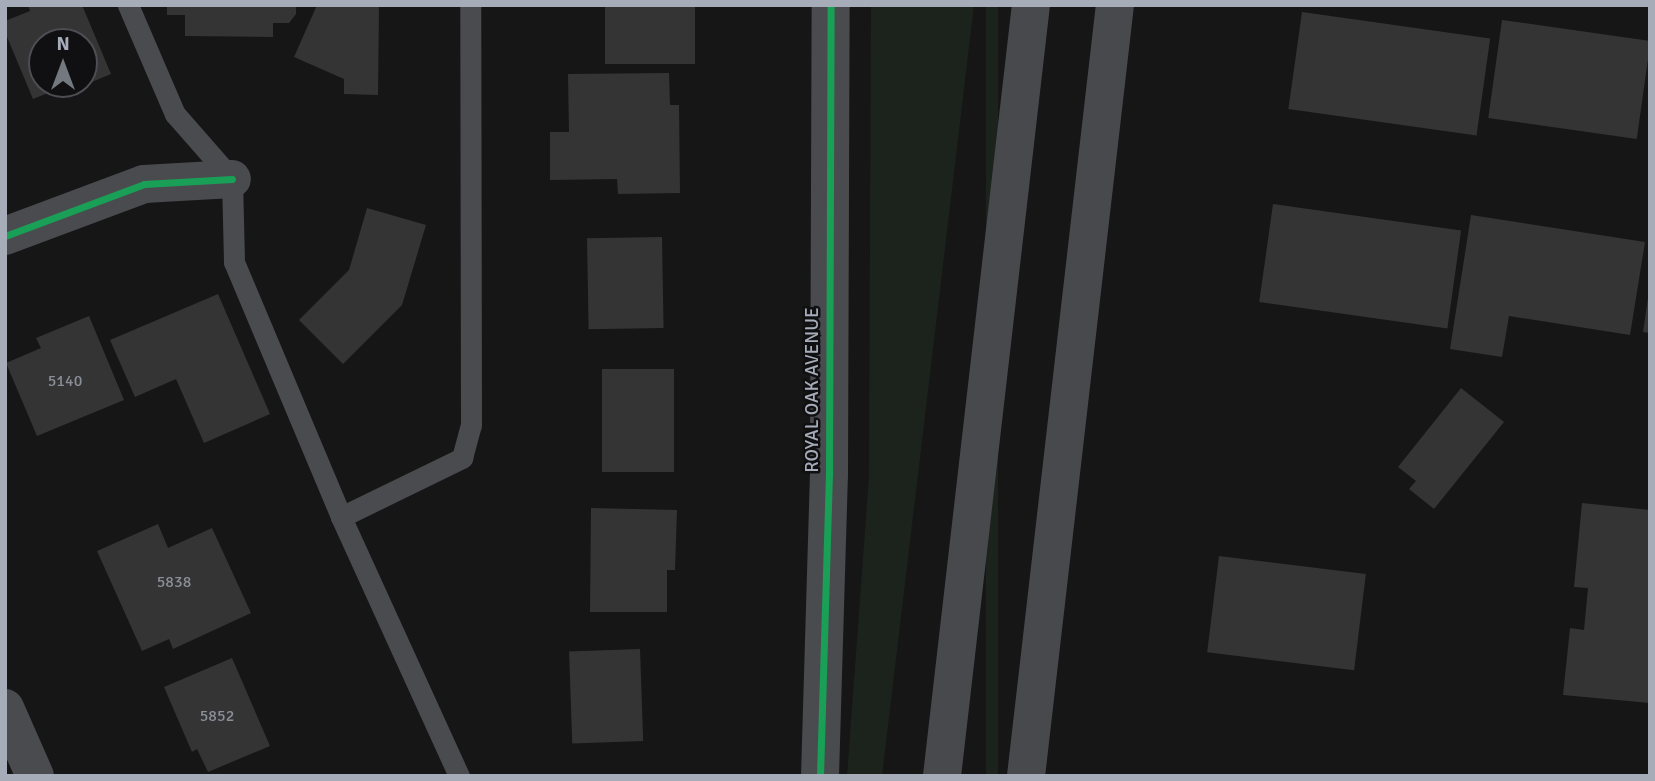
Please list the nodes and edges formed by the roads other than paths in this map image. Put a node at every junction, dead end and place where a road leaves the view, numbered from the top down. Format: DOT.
graph roads {
  1 [pos="128,5"];
  2 [pos="470,5"];
  3 [pos="831,5"];
  4 [pos="1031,5"];
  5 [pos="1115,5"];
  6 [pos="232,179"];
  7 [pos="5,236"];
  8 [pos="341,517"];
  9 [pos="5,708"];
  10 [pos="948,775"];
  11 [pos="35,776"];
  12 [pos="458,776"];
  13 [pos="820,776"];
  14 [pos="1026,776"];
  1 -- 6 [label="lane"];
  2 -- 8 [label="lane"];
  3 -- 13 [label="street, ROYAL OAK AVENUE"];
  4 -- 10 [label="main road"];
  5 -- 14 [label="main road"];
  6 -- 7 [label="street"];
  6 -- 8 [label="lane"];
  8 -- 12 [label="lane"];
  9 -- 11 [label="street"];
}
